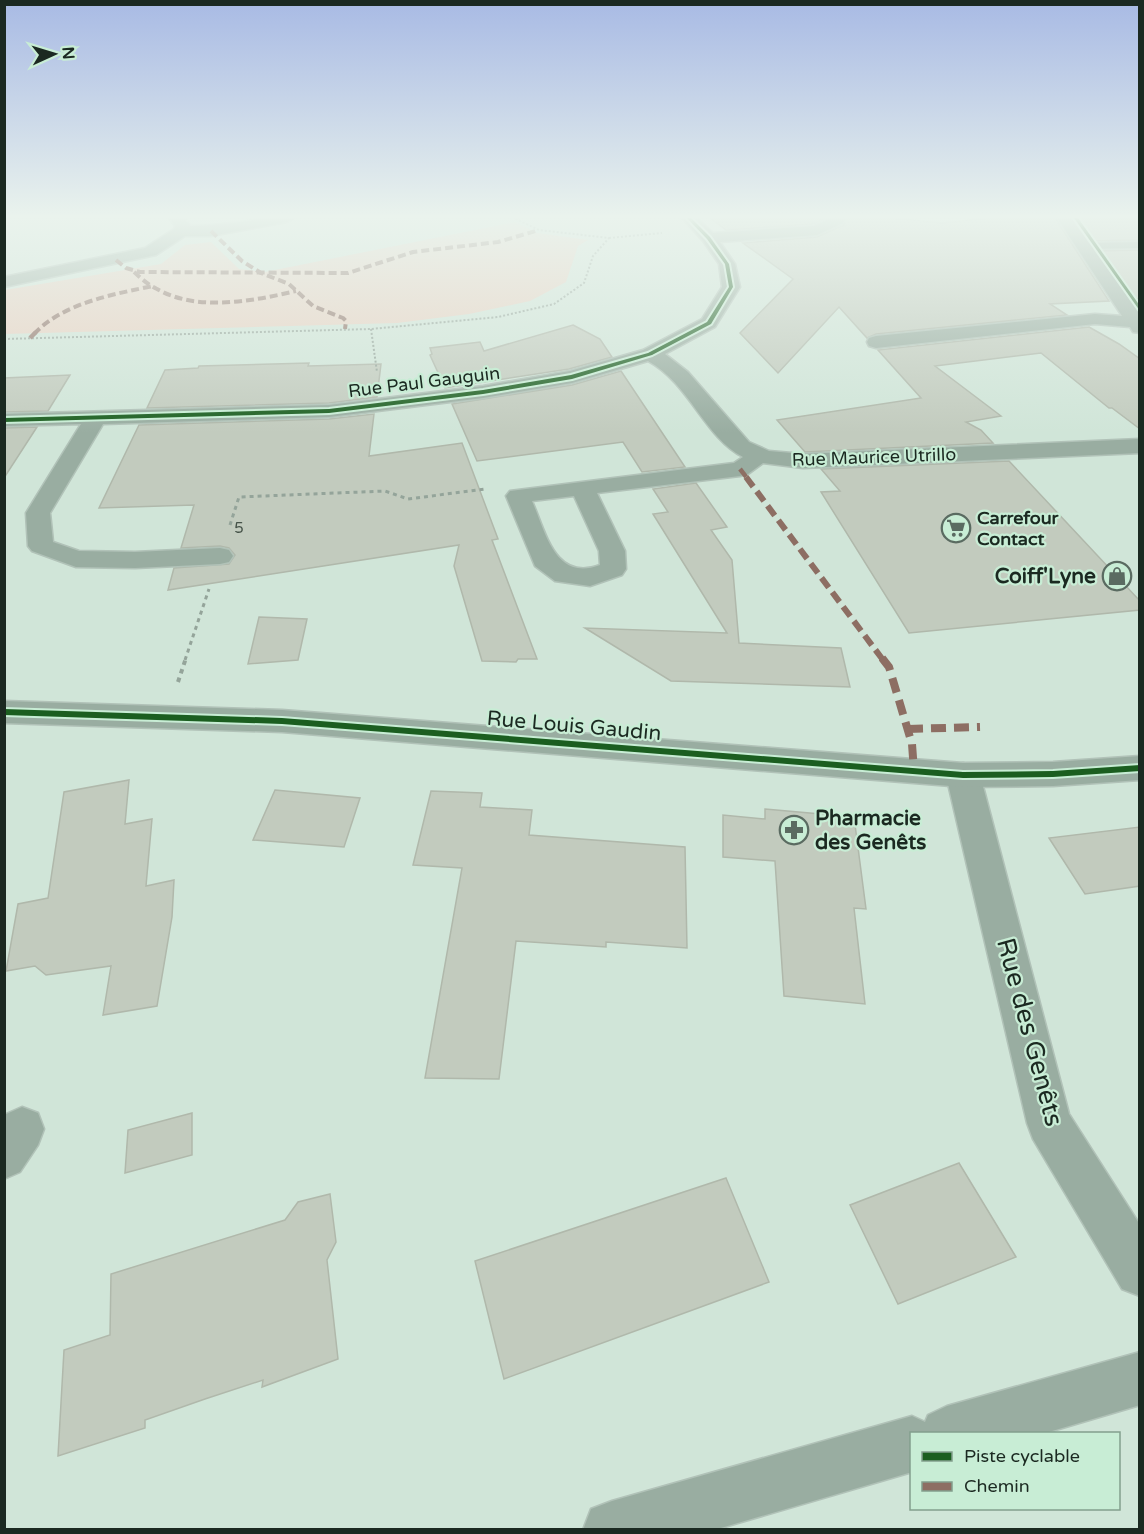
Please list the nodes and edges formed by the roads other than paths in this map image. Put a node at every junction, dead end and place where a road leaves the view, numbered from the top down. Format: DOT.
graph roads {
  1 [pos="729,290"];
  2 [pos="1113,290"];
  3 [pos="1137,325"];
  4 [pos="876,342"];
  5 [pos="650,354"];
  6 [pos="96,417"];
  7 [pos="4,420"];
  8 [pos="1140,446"];
  9 [pos="760,455"];
  10 [pos="582,488"];
  11 [pos="220,556"];
  12 [pos="4,712"];
  13 [pos="1140,768"];
  14 [pos="963,775"];
  15 [pos="1140,1271"];
  16 [pos="1140,1378"];
  17 [pos="954,1432"];
  18 [pos="910,1445"];
  19 [pos="612,1530"];
  1 -- 5 [label="street, Rue Paul Gauguin"];
  2 -- 3 [label="street"];
  3 -- 4 [label="street"];
  5 -- 6 [label="street, Rue Paul Gauguin"];
  5 -- 9 [label="street, Rue Maurice Utrillo"];
  6 -- 7 [label="street, Rue Paul Gauguin"];
  6 -- 11 [label="street"];
  8 -- 9 [label="street, Rue Maurice Utrillo"];
  9 -- 10 [label="street"];
  10 -- 10 [label="street"];
  12 -- 14 [label="street, Rue Louis Gaudin"];
  13 -- 14 [label="street, Rue Louis Gaudin"];
  14 -- 15 [label="street, Rue des Genêts"];
  16 -- 17 [label="street"];
  18 -- 19 [label="street"];
}
